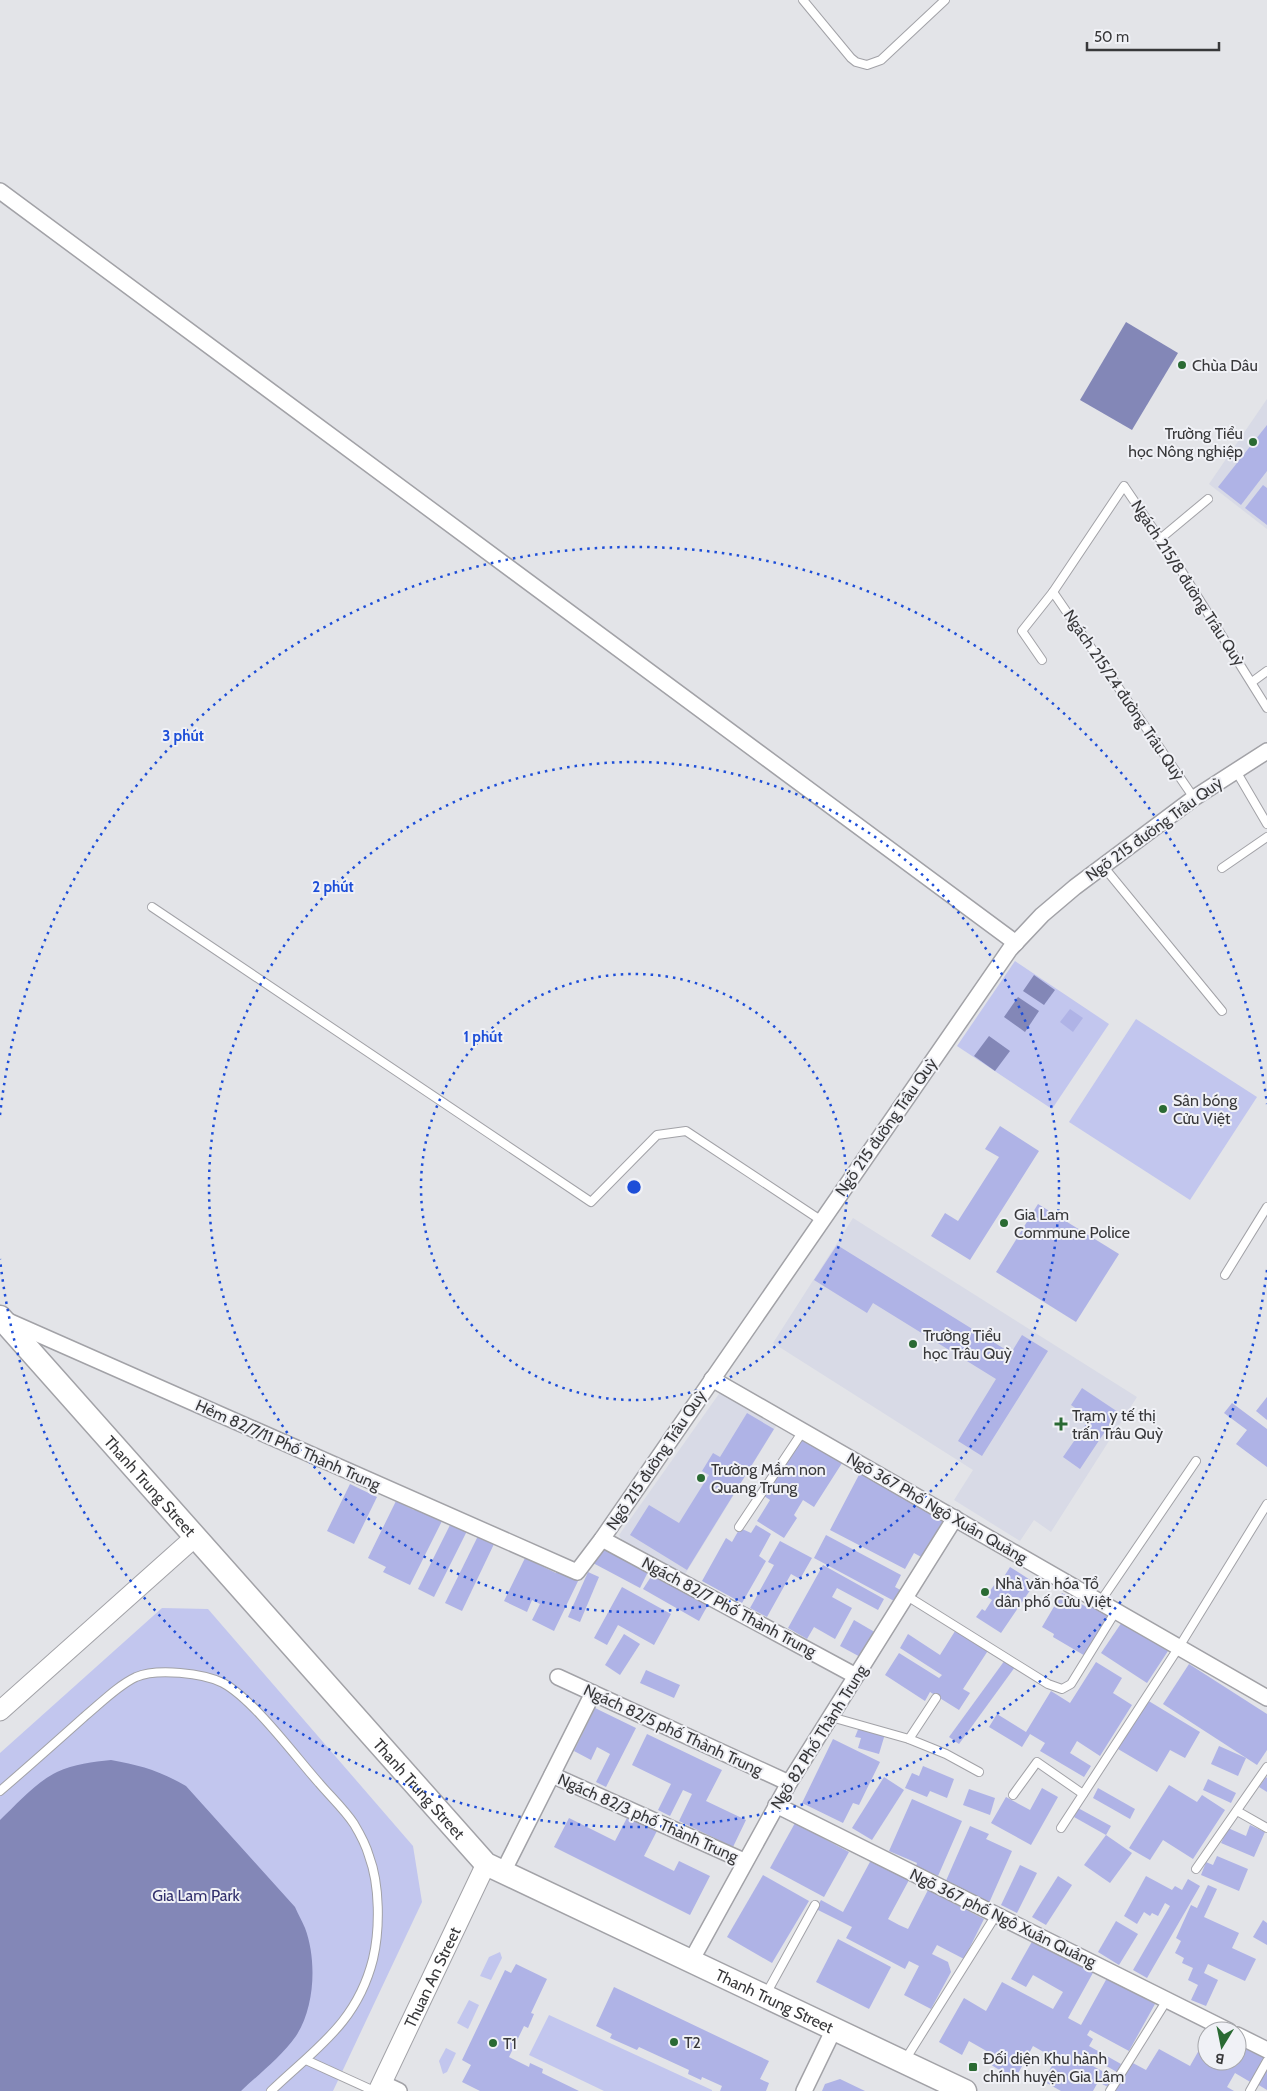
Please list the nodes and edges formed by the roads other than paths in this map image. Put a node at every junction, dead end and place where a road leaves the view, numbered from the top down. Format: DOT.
graph roads {
  1 [pos="802,0"];
  2 [pos="946,0"];
  3 [pos="0,191"];
  4 [pos="1208,499"];
  5 [pos="1160,539"];
  6 [pos="1053,592"];
  7 [pos="1042,660"];
  8 [pos="1267,671"];
  9 [pos="1252,682"];
  10 [pos="1267,708"];
  11 [pos="1267,751"];
  12 [pos="1236,771"];
  13 [pos="1194,798"];
  14 [pos="1267,824"];
  15 [pos="1267,836"];
  16 [pos="1103,866"];
  17 [pos="1222,868"];
  18 [pos="152,908"];
  19 [pos="1016,943"];
  20 [pos="1222,1011"];
  21 [pos="1267,1207"];
  22 [pos="822,1221"];
  23 [pos="1226,1274"];
  24 [pos="0,1317"];
  25 [pos="712,1379"];
  26 [pos="803,1431"];
  27 [pos="1196,1461"];
  28 [pos="1267,1504"];
  29 [pos="955,1518"];
  30 [pos="739,1527"];
  31 [pos="195,1537"];
  32 [pos="602,1539"];
  33 [pos="576,1572"];
  34 [pos="907,1596"];
  35 [pos="1100,1602"];
  36 [pos="1116,1611"];
  37 [pos="1179,1647"];
  38 [pos="856,1676"];
  39 [pos="558,1677"];
  40 [pos="593,1693"];
  41 [pos="936,1698"];
  42 [pos="1267,1698"];
  43 [pos="0,1711"];
  44 [pos="830,1717"];
  45 [pos="909,1739"];
  46 [pos="1267,1767"];
  47 [pos="979,1772"];
  48 [pos="552,1775"];
  49 [pos="789,1783"];
  50 [pos="0,1791"];
  51 [pos="1083,1794"];
  52 [pos="1013,1795"];
  53 [pos="776,1805"];
  54 [pos="1237,1811"];
  55 [pos="1061,1828"];
  56 [pos="1267,1828"];
  57 [pos="744,1861"];
  58 [pos="494,1868"];
  59 [pos="1196,1869"];
  60 [pos="815,1905"];
  61 [pos="996,1915"];
  62 [pos="691,1961"];
  63 [pos="764,1996"];
  64 [pos="1167,2000"];
  65 [pos="1209,2021"];
  66 [pos="834,2029"];
  67 [pos="1247,2040"];
  68 [pos="1267,2050"];
  69 [pos="306,2060"];
  70 [pos="1267,2061"];
  71 [pos="904,2062"];
  72 [pos="383,2089"];
  73 [pos="271,2091"];
  74 [pos="804,2091"];
  75 [pos="966,2091"];
  76 [pos="1110,2091"];
  77 [pos="1250,2091"];
  1 -- 2 [label="lane"];
  3 -- 19 [label="street"];
  4 -- 5 [label="lane"];
  5 -- 6 [label="lane, Ngách 215/8 đường Trâu Quỳ"];
  5 -- 9 [label="lane, Ngách 215/8 đường Trâu Quỳ"];
  6 -- 7 [label="lane, Ngách 215/8 đường Trâu Quỳ"];
  6 -- 13 [label="lane, Ngách 215/24 đường Trâu Quỳ"];
  8 -- 9 [label="lane"];
  9 -- 10 [label="lane, Ngách 215/8 đường Trâu Quỳ"];
  11 -- 12 [label="street, Ngõ 215 đường Trâu Quỳ"];
  12 -- 13 [label="street, Ngõ 215 đường Trâu Quỳ"];
  12 -- 14 [label="lane"];
  13 -- 16 [label="street, Ngõ 215 đường Trâu Quỳ"];
  15 -- 17 [label="lane"];
  16 -- 19 [label="street, Ngõ 215 đường Trâu Quỳ"];
  16 -- 20 [label="lane"];
  18 -- 22 [label="lane"];
  19 -- 22 [label="street, Ngõ 215 đường Trâu Quỳ"];
  21 -- 23 [label="lane"];
  22 -- 25 [label="street, Ngõ 215 đường Trâu Quỳ"];
  24 -- 31 [label="main road, Thanh Trung Street"];
  24 -- 33 [label="street, Hẻm 82/7/11 Phố Thành Trung"];
  25 -- 26 [label="street, Ngõ 367 Phố Ngô Xuân Quảng"];
  25 -- 32 [label="street, Ngõ 215 đường Trâu Quỳ"];
  26 -- 29 [label="street, Ngõ 367 Phố Ngô Xuân Quảng"];
  26 -- 30 [label="lane"];
  27 -- 35 [label="lane"];
  28 -- 37 [label="lane"];
  29 -- 34 [label="street, Ngõ 82 Phố Thành Trung"];
  29 -- 35 [label="street, Ngõ 367 Phố Ngô Xuân Quảng"];
  31 -- 43 [label="street"];
  31 -- 58 [label="main road, Thanh Trung Street"];
  32 -- 33 [label="street, Ngõ 215 đường Trâu Quỳ"];
  32 -- 38 [label="street, Ngách 82/7 Phố Thành Trung"];
  34 -- 36 [label="lane"];
  34 -- 38 [label="street, Ngõ 82 Phố Thành Trung"];
  35 -- 36 [label="street, Ngõ 367 Phố Ngô Xuân Quảng"];
  36 -- 37 [label="street, Ngõ 367 Phố Ngô Xuân Quảng"];
  37 -- 42 [label="street, Ngõ 367 Phố Ngô Xuân Quảng"];
  37 -- 51 [label="lane"];
  38 -- 44 [label="street, Ngõ 82 Phố Thành Trung"];
  39 -- 40 [label="street, Ngách 82/5 phố Thành Trung"];
  40 -- 48 [label="street"];
  40 -- 49 [label="street, Ngách 82/5 phố Thành Trung"];
  41 -- 45 [label="lane"];
  44 -- 45 [label="lane"];
  44 -- 49 [label="street, Ngõ 82 Phố Thành Trung"];
  45 -- 47 [label="lane"];
  46 -- 54 [label="lane"];
  48 -- 57 [label="street, Ngách 82/3 phố Thành Trung"];
  48 -- 58 [label="street"];
  49 -- 53 [label="street, Ngõ 82 Phố Thành Trung"];
  50 -- 69 [label="lane"];
  51 -- 52 [label="lane"];
  51 -- 55 [label="lane"];
  53 -- 57 [label="street, Ngõ 82 Phố Thành Trung"];
  53 -- 61 [label="street, Ngõ 367 phố Ngô Xuân Quảng"];
  54 -- 56 [label="lane"];
  54 -- 59 [label="lane"];
  57 -- 62 [label="street, Ngõ 82 Phố Thành Trung"];
  58 -- 62 [label="main road, Thanh Trung Street"];
  58 -- 72 [label="street, Thuan An Street"];
  60 -- 63 [label="lane"];
  61 -- 64 [label="street, Ngõ 367 phố Ngô Xuân Quảng"];
  61 -- 71 [label="lane"];
  62 -- 63 [label="main road, Thanh Trung Street"];
  63 -- 66 [label="main road, Thanh Trung Street"];
  64 -- 65 [label="street, Ngõ 367 phố Ngô Xuân Quảng"];
  64 -- 76 [label="lane"];
  66 -- 71 [label="main road, Thanh Trung Street"];
  66 -- 74 [label="street"];
  67 -- 68 [label="street"];
  69 -- 72 [label="lane"];
  69 -- 73 [label="lane"];
  70 -- 77 [label="lane"];
  71 -- 75 [label="main road, Thanh Trung Street"];
}
